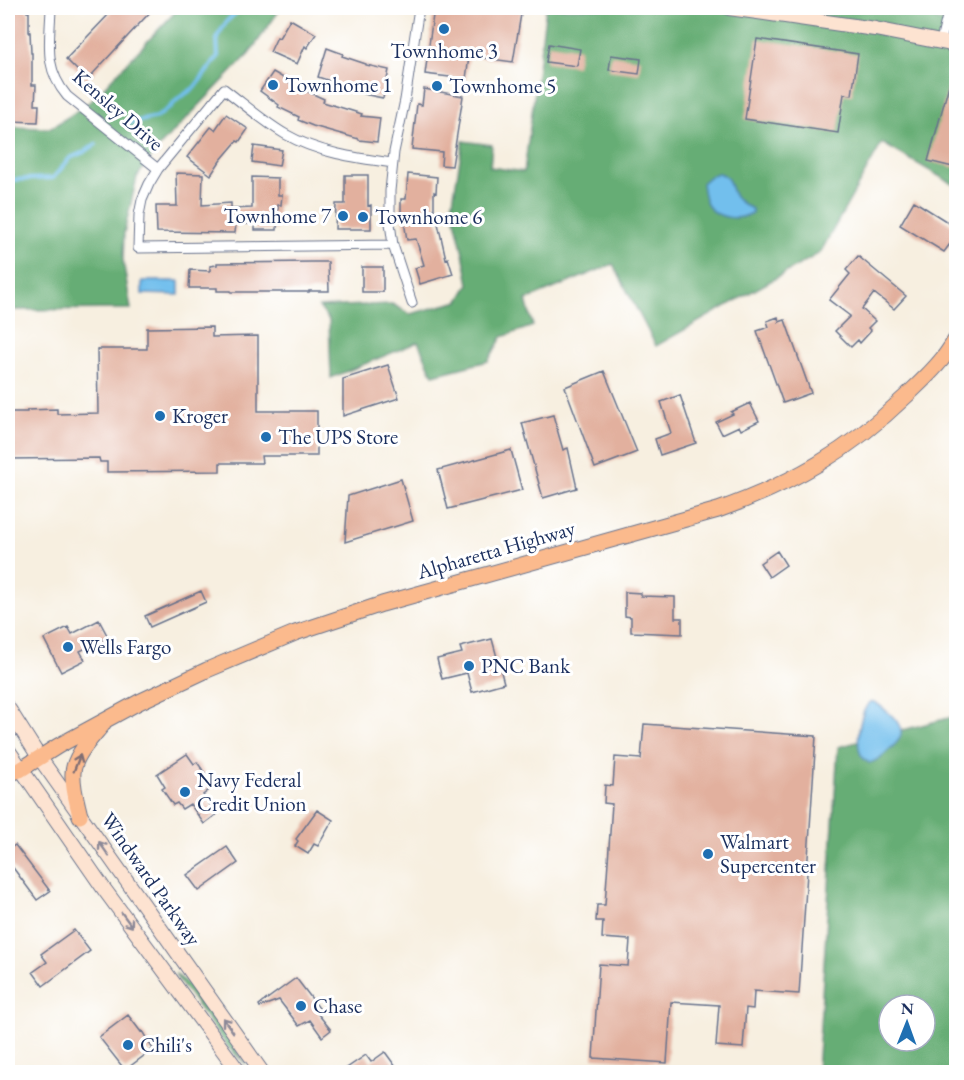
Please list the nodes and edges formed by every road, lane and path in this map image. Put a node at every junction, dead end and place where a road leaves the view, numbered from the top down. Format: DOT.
graph roads {
  1 [pos="51,8"];
  2 [pos="419,8"];
  3 [pos="729,8"];
  4 [pos="949,8"];
  5 [pos="941,41"];
  6 [pos="957,45"];
  7 [pos="393,163"];
  8 [pos="158,169"];
  9 [pos="393,245"];
  10 [pos="412,303"];
  11 [pos="957,339"];
  12 [pos="8,708"];
  13 [pos="108,718"];
  14 [pos="8,750"];
  15 [pos="39,757"];
  16 [pos="14,772"];
  17 [pos="8,786"];
  18 [pos="80,816"];
  19 [pos="239,1072"];
  20 [pos="262,1072"];
  1 -- 8 [label="street, Kensley Drive"];
  2 -- 7 [label="street"];
  3 -- 5 [label="main road"];
  4 -- 5 [label="street"];
  5 -- 6 [label="main road"];
  7 -- 8 [label="street"];
  7 -- 9 [label="street"];
  8 -- 9 [label="street"];
  9 -- 10 [label="street"];
  11 -- 13 [label="main road, Alpharetta Highway"];
  12 -- 15 [label="main road, Windward Parkway"];
  13 -- 15 [label="main road, Alpharetta Highway"];
  18 -- 13 [label="main road, one-way"];
  14 -- 16 [label="main road, Windward Parkway"];
  15 -- 16 [label="main road, Alpharetta Highway"];
  15 -- 18 [label="main road, Windward Parkway"];
  16 -- 17 [label="main road, Alpharetta Highway"];
  16 -- 19 [label="main road, Windward Parkway, one-way"];
  20 -- 18 [label="main road, Windward Parkway, one-way"];
}
